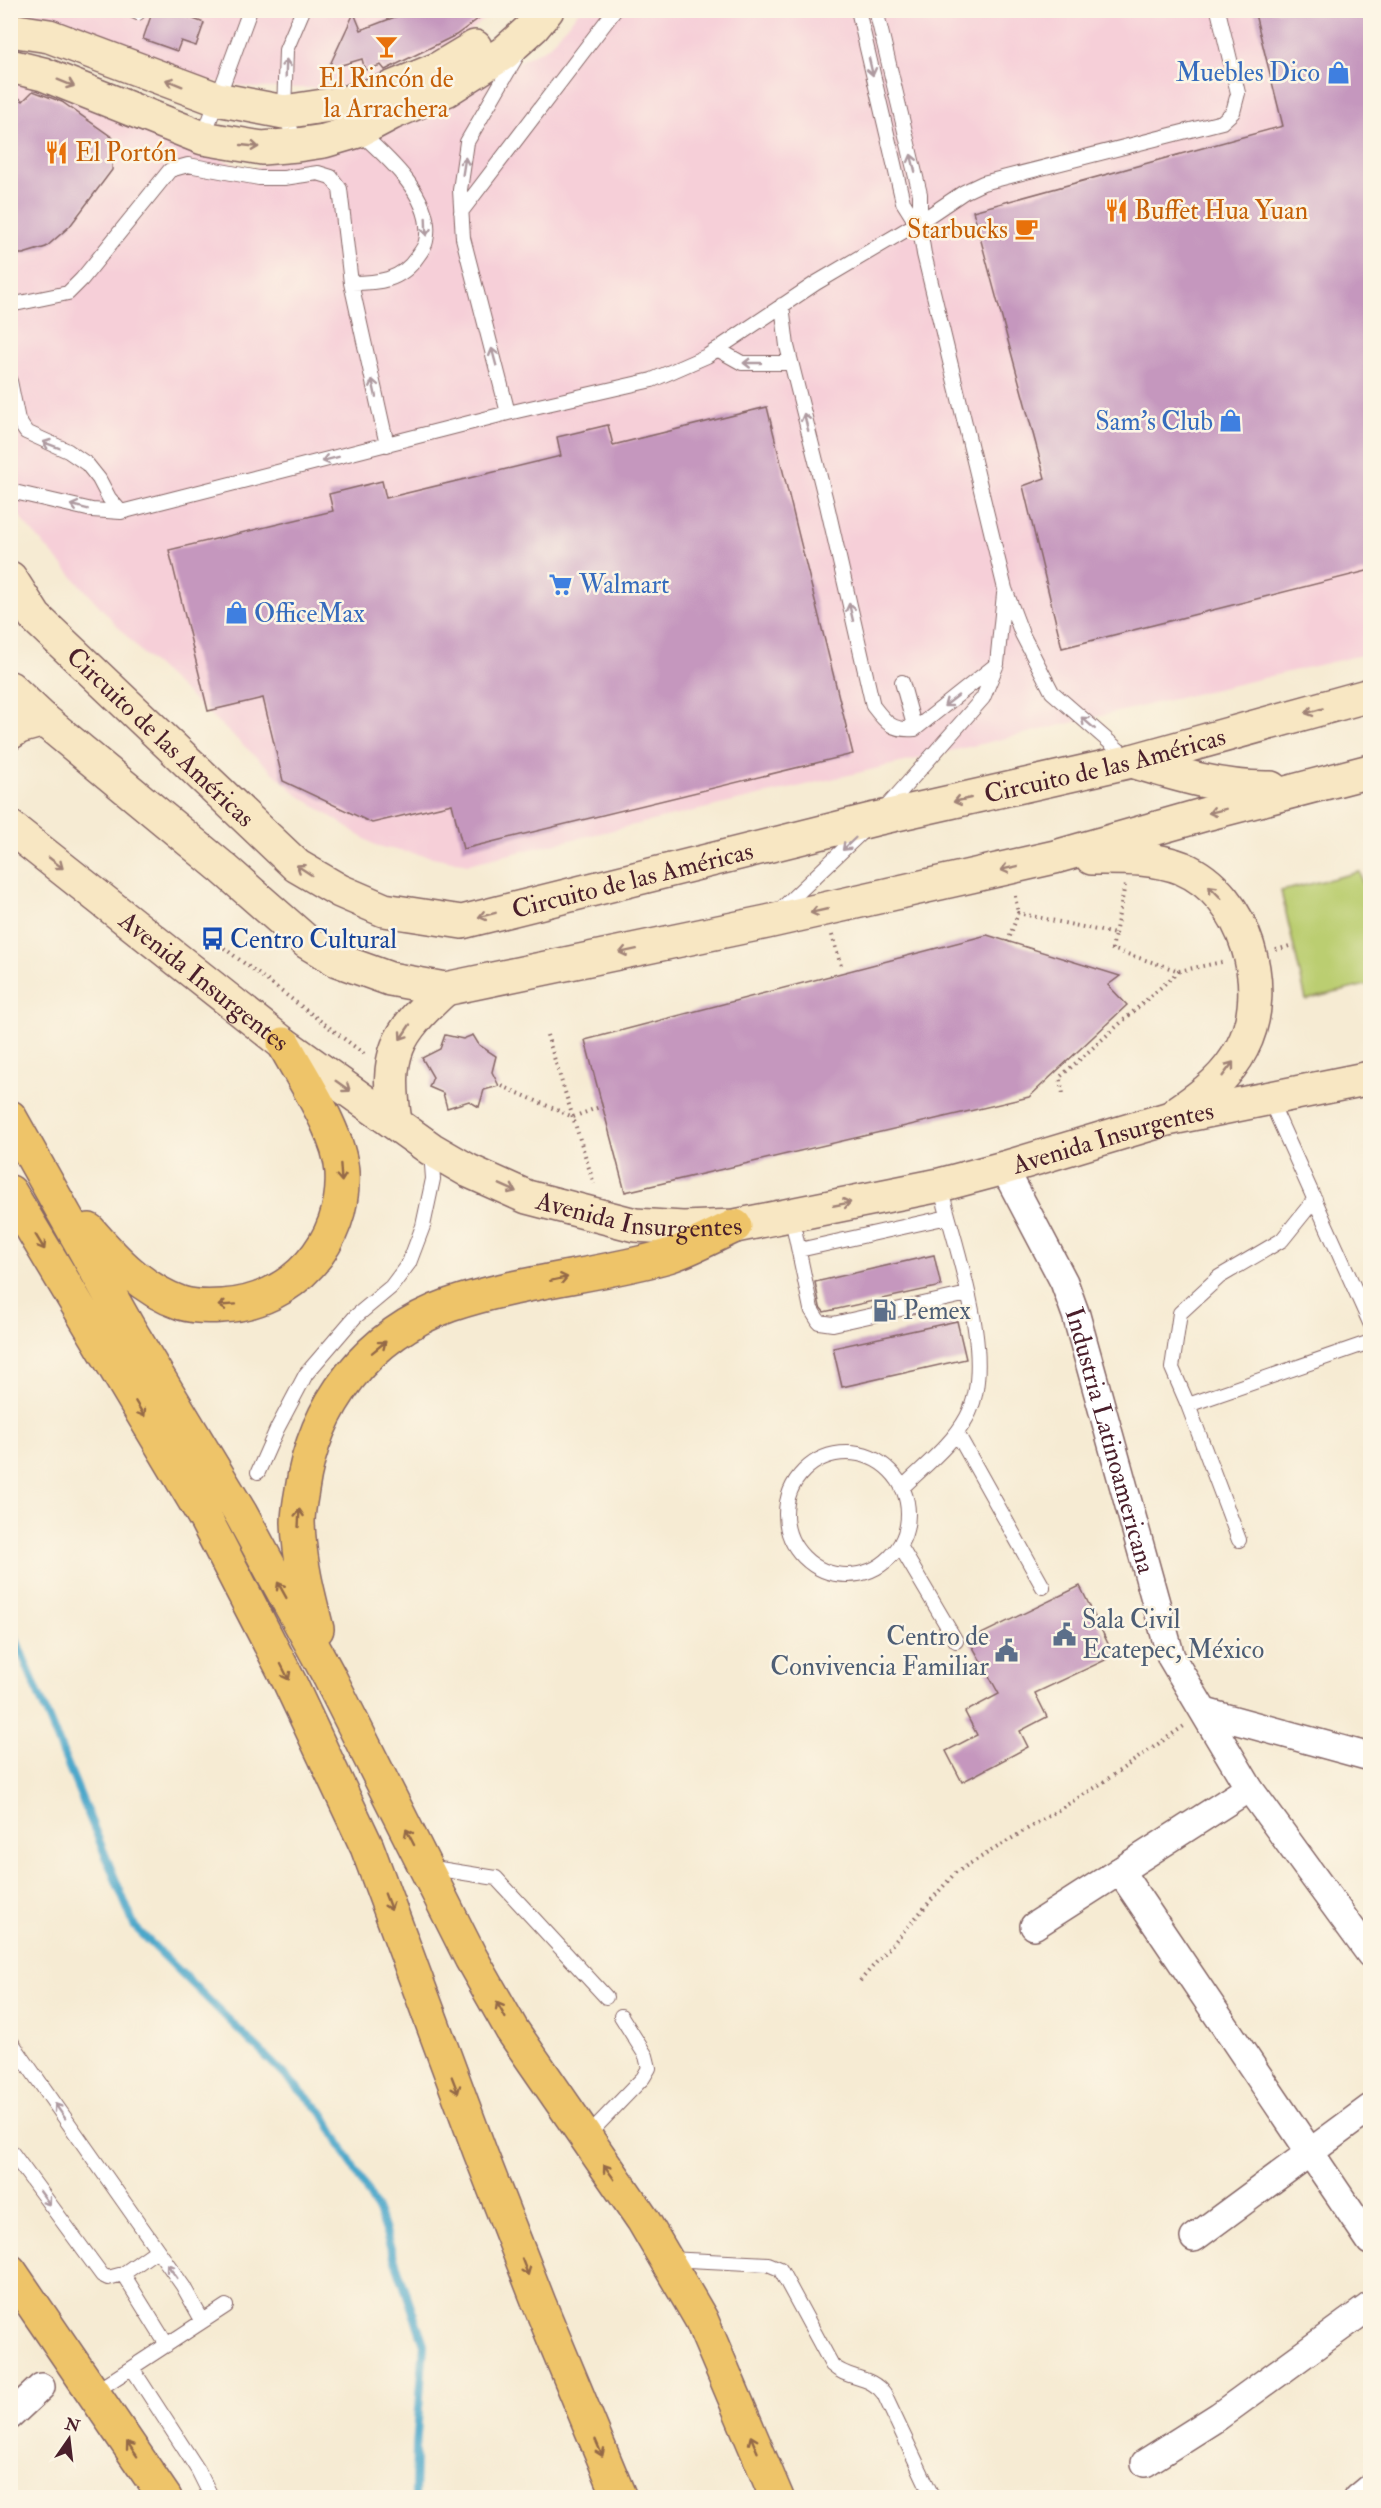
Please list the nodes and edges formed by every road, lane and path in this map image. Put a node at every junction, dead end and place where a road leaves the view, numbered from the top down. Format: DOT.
graph roads {
  1 [pos="132,10"];
  2 [pos="138,10"];
  3 [pos="250,10"];
  4 [pos="303,10"];
  5 [pos="615,10"];
  6 [pos="858,10"];
  7 [pos="876,10"];
  8 [pos="1218,10"];
  9 [pos="532,16"];
  10 [pos="10,30"];
  11 [pos="10,66"];
  12 [pos="217,99"];
  13 [pos="284,112"];
  14 [pos="358,131"];
  15 [pos="203,138"];
  16 [pos="297,145"];
  17 [pos="461,212"];
  18 [pos="919,224"];
  19 [pos="351,283"];
  20 [pos="10,305"];
  21 [pos="783,305"];
  22 [pos="717,349"];
  23 [pos="791,363"];
  24 [pos="10,381"];
  25 [pos="508,413"];
  26 [pos="387,445"];
  27 [pos="10,490"];
  28 [pos="121,512"];
  29 [pos="10,578"];
  30 [pos="1005,589"];
  31 [pos="997,664"];
  32 [pos="902,682"];
  33 [pos="10,688"];
  34 [pos="1371,695"];
  35 [pos="44,720"];
  36 [pos="915,729"];
  37 [pos="10,733"];
  38 [pos="1132,761"];
  39 [pos="1371,771"];
  40 [pos="1315,786"];
  41 [pos="875,819"];
  42 [pos="10,827"];
  43 [pos="1055,857"];
  44 [pos="1130,858"];
  45 [pos="767,922"];
  46 [pos="1115,934"];
  47 [pos="1008,942"];
  48 [pos="224,948"];
  49 [pos="445,990"];
  50 [pos="547,1035"];
  51 [pos="284,1044"];
  52 [pos="392,1073"];
  53 [pos="1371,1078"];
  54 [pos="502,1086"];
  55 [pos="1063,1094"];
  56 [pos="1269,1098"];
  57 [pos="602,1106"];
  58 [pos="10,1117"];
  59 [pos="573,1117"];
  60 [pos="1167,1119"];
  61 [pos="395,1122"];
  62 [pos="431,1149"];
  63 [pos="1004,1168"];
  64 [pos="48,1181"];
  65 [pos="940,1185"];
  66 [pos="596,1191"];
  67 [pos="10,1192"];
  68 [pos="1315,1199"];
  69 [pos="791,1214"];
  70 [pos="948,1217"];
  71 [pos="735,1226"];
  72 [pos="799,1251"];
  73 [pos="968,1294"];
  74 [pos="1371,1323"];
  75 [pos="1371,1342"];
  76 [pos="1188,1405"];
  77 [pos="957,1433"];
  78 [pos="258,1472"];
  79 [pos="902,1488"];
  80 [pos="1239,1540"];
  81 [pos="900,1546"];
  82 [pos="1043,1587"];
  83 [pos="956,1641"];
  84 [pos="330,1677"];
  85 [pos="1204,1712"];
  86 [pos="1371,1757"];
  87 [pos="1249,1788"];
  88 [pos="425,1867"];
  89 [pos="1120,1871"];
  90 [pos="1034,1926"];
  91 [pos="1371,1954"];
  92 [pos="860,1981"];
  93 [pos="606,1997"];
  94 [pos="621,2016"];
  95 [pos="10,2040"];
  96 [pos="1371,2108"];
  97 [pos="585,2138"];
  98 [pos="10,2150"];
  99 [pos="1310,2153"];
  100 [pos="1194,2238"];
  101 [pos="1371,2241"];
  102 [pos="157,2250"];
  103 [pos="666,2259"];
  104 [pos="10,2271"];
  105 [pos="123,2274"];
  106 [pos="226,2306"];
  107 [pos="1371,2306"];
  108 [pos="202,2320"];
  109 [pos="167,2345"];
  110 [pos="132,2368"];
  111 [pos="41,2387"];
  112 [pos="93,2393"];
  113 [pos="10,2416"];
  114 [pos="1145,2463"];
  115 [pos="1371,2488"];
  116 [pos="165,2498"];
  117 [pos="212,2498"];
  118 [pos="620,2498"];
  119 [pos="777,2498"];
  120 [pos="933,2498"];
  121 [pos="1358,2498"];
  1 -- 2 [label="lane"];
  3 -- 12 [label="lane"];
  13 -- 4 [label="lane, one-way"];
  5 -- 17 [label="lane"];
  6 -- 18 [label="lane, one-way"];
  18 -- 7 [label="lane, one-way"];
  8 -- 18 [label="lane"];
  9 -- 13 [label="main road"];
  9 -- 14 [label="main road"];
  17 -- 9 [label="lane, one-way"];
  12 -- 10 [label="main road, one-way"];
  11 -- 15 [label="main road, one-way"];
  12 -- 13 [label="main road"];
  12 -- 15 [label="lane"];
  13 -- 16 [label="lane"];
  14 -- 16 [label="main road"];
  14 -- 19 [label="lane, one-way"];
  15 -- 16 [label="main road, one-way"];
  25 -- 17 [label="lane, one-way"];
  18 -- 21 [label="lane"];
  18 -- 30 [label="lane"];
  19 -- 20 [label="lane"];
  26 -- 19 [label="lane, one-way"];
  21 -- 22 [label="lane"];
  21 -- 23 [label="lane"];
  23 -- 22 [label="lane, one-way"];
  22 -- 25 [label="lane"];
  36 -- 23 [label="lane, one-way"];
  28 -- 24 [label="lane, one-way"];
  25 -- 26 [label="lane"];
  26 -- 28 [label="lane, one-way"];
  28 -- 27 [label="lane, one-way"];
  41 -- 29 [label="main road, Circuito de las Américas, one-way"];
  30 -- 31 [label="lane"];
  38 -- 30 [label="lane, one-way"];
  31 -- 36 [label="lane, one-way"];
  31 -- 41 [label="lane"];
  32 -- 36 [label="lane"];
  33 -- 35 [label="main road"];
  34 -- 38 [label="main road, Circuito de las Américas, one-way"];
  35 -- 37 [label="main road"];
  35 -- 49 [label="main road"];
  38 -- 40 [label="main road"];
  38 -- 41 [label="main road, Circuito de las Américas, one-way"];
  39 -- 40 [label="main road"];
  40 -- 43 [label="main road, one-way"];
  41 -- 45 [label="lane, one-way"];
  42 -- 51 [label="main road, Avenida Insurgentes, one-way"];
  43 -- 44 [label="main road"];
  43 -- 45 [label="main road, one-way"];
  44 -- 46 [label="path"];
  60 -- 44 [label="main road, one-way"];
  45 -- 49 [label="main road, one-way"];
  46 -- 47 [label="path"];
  46 -- 55 [label="path"];
  48 -- 52 [label="path"];
  49 -- 52 [label="main road, one-way"];
  50 -- 59 [label="path"];
  51 -- 61 [label="main road, Avenida Insurgentes, one-way"];
  51 -- 64 [label="highway, one-way"];
  52 -- 61 [label="main road"];
  53 -- 56 [label="main road, Avenida Insurgentes"];
  54 -- 59 [label="path"];
  56 -- 60 [label="main road, Avenida Insurgentes"];
  56 -- 68 [label="lane"];
  57 -- 59 [label="path"];
  58 -- 64 [label="highway"];
  59 -- 66 [label="path"];
  60 -- 63 [label="main road, Avenida Insurgentes"];
  61 -- 62 [label="main road, Avenida Insurgentes"];
  62 -- 71 [label="main road, Avenida Insurgentes, one-way"];
  62 -- 78 [label="lane"];
  63 -- 65 [label="main road, Avenida Insurgentes"];
  63 -- 85 [label="street, Industria Latinoamericana"];
  84 -- 64 [label="highway, one-way"];
  69 -- 65 [label="main road, Avenida Insurgentes, one-way"];
  65 -- 70 [label="lane"];
  67 -- 118 [label="highway, one-way"];
  68 -- 74 [label="lane"];
  68 -- 76 [label="lane"];
  69 -- 71 [label="main road, Avenida Insurgentes"];
  69 -- 72 [label="lane"];
  70 -- 72 [label="lane"];
  70 -- 73 [label="lane"];
  84 -- 71 [label="highway, one-way"];
  72 -- 73 [label="lane"];
  73 -- 77 [label="lane"];
  75 -- 76 [label="lane"];
  76 -- 80 [label="lane"];
  77 -- 79 [label="lane"];
  77 -- 82 [label="lane"];
  79 -- 81 [label="lane"];
  79 -- 81 [label="lane"];
  81 -- 83 [label="lane"];
  88 -- 84 [label="highway, one-way"];
  85 -- 86 [label="street"];
  85 -- 87 [label="street, Industria Latinoamericana"];
  85 -- 92 [label="path"];
  87 -- 89 [label="street"];
  87 -- 91 [label="street, Industria Latinoamericana"];
  88 -- 93 [label="lane"];
  97 -- 88 [label="highway, one-way"];
  89 -- 90 [label="street"];
  89 -- 99 [label="street"];
  94 -- 97 [label="lane"];
  102 -- 95 [label="lane, one-way"];
  96 -- 99 [label="street"];
  103 -- 97 [label="highway, one-way"];
  98 -- 105 [label="lane, one-way"];
  99 -- 100 [label="street"];
  99 -- 101 [label="street"];
  102 -- 105 [label="lane"];
  108 -- 102 [label="lane, one-way"];
  119 -- 103 [label="highway, one-way"];
  103 -- 120 [label="lane"];
  104 -- 112 [label="highway"];
  105 -- 109 [label="lane"];
  106 -- 108 [label="lane"];
  107 -- 114 [label="street"];
  108 -- 109 [label="lane"];
  109 -- 110 [label="lane"];
  110 -- 112 [label="lane"];
  110 -- 117 [label="lane"];
  111 -- 113 [label="street"];
  116 -- 112 [label="highway, one-way"];
  115 -- 121 [label="street"];
}
